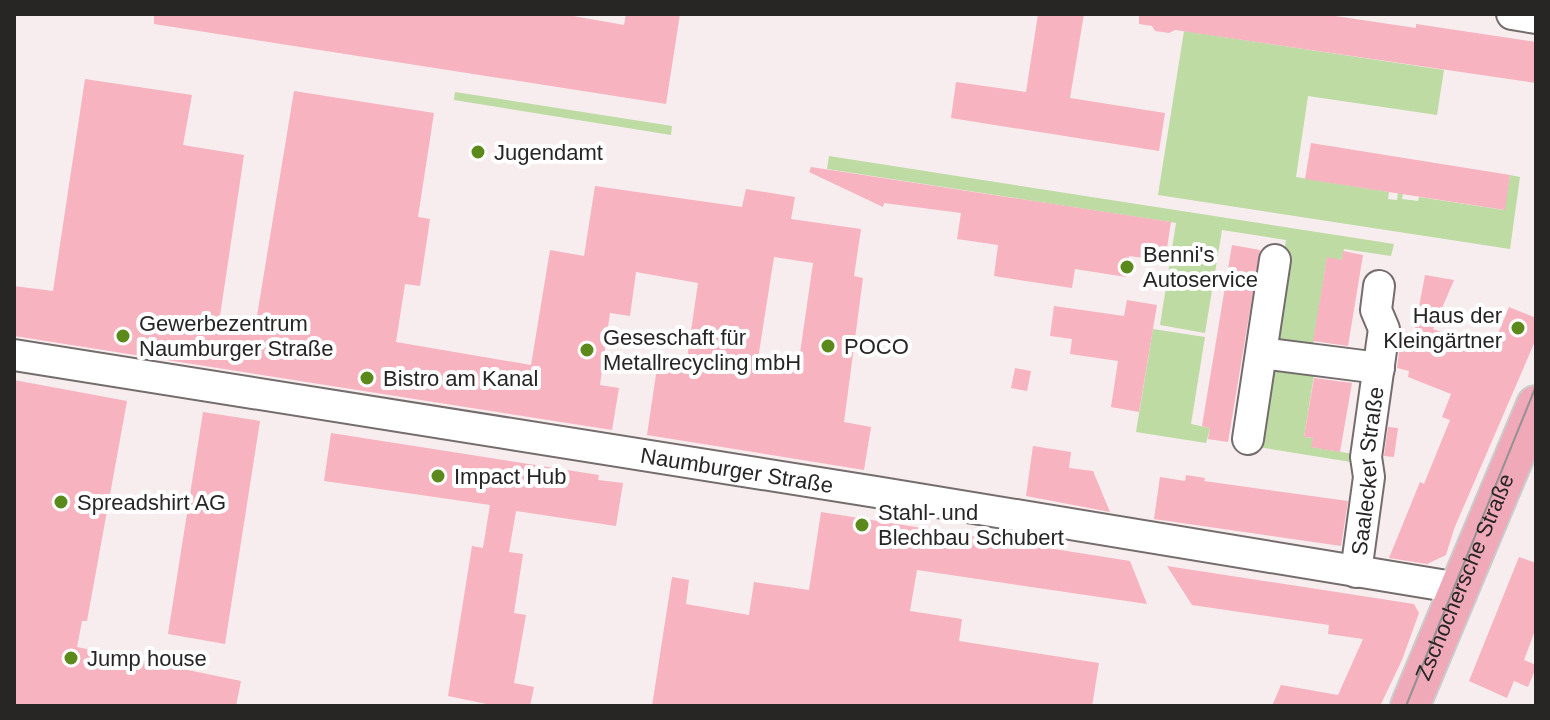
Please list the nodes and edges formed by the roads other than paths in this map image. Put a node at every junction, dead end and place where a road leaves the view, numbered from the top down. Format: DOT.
graph roads {
  1 [pos="1512,14"];
  2 [pos="1536,18"];
  3 [pos="1275,260"];
  4 [pos="1379,286"];
  5 [pos="1262,353"];
  6 [pos="14,355"];
  7 [pos="1379,368"];
  8 [pos="1536,405"];
  9 [pos="1248,439"];
  10 [pos="1356,572"];
  11 [pos="1459,588"];
  12 [pos="1410,706"];
  1 -- 2 [label="street"];
  3 -- 5 [label="street"];
  4 -- 7 [label="street, Saalecker Straße"];
  5 -- 7 [label="street, Saalecker Straße"];
  5 -- 9 [label="street"];
  6 -- 10 [label="street, Naumburger Straße"];
  7 -- 10 [label="street, Saalecker Straße"];
  8 -- 11 [label="main road, Zschochersche Straße"];
  10 -- 11 [label="street, Naumburger Straße"];
  11 -- 12 [label="main road, Zschochersche Straße"];
}
